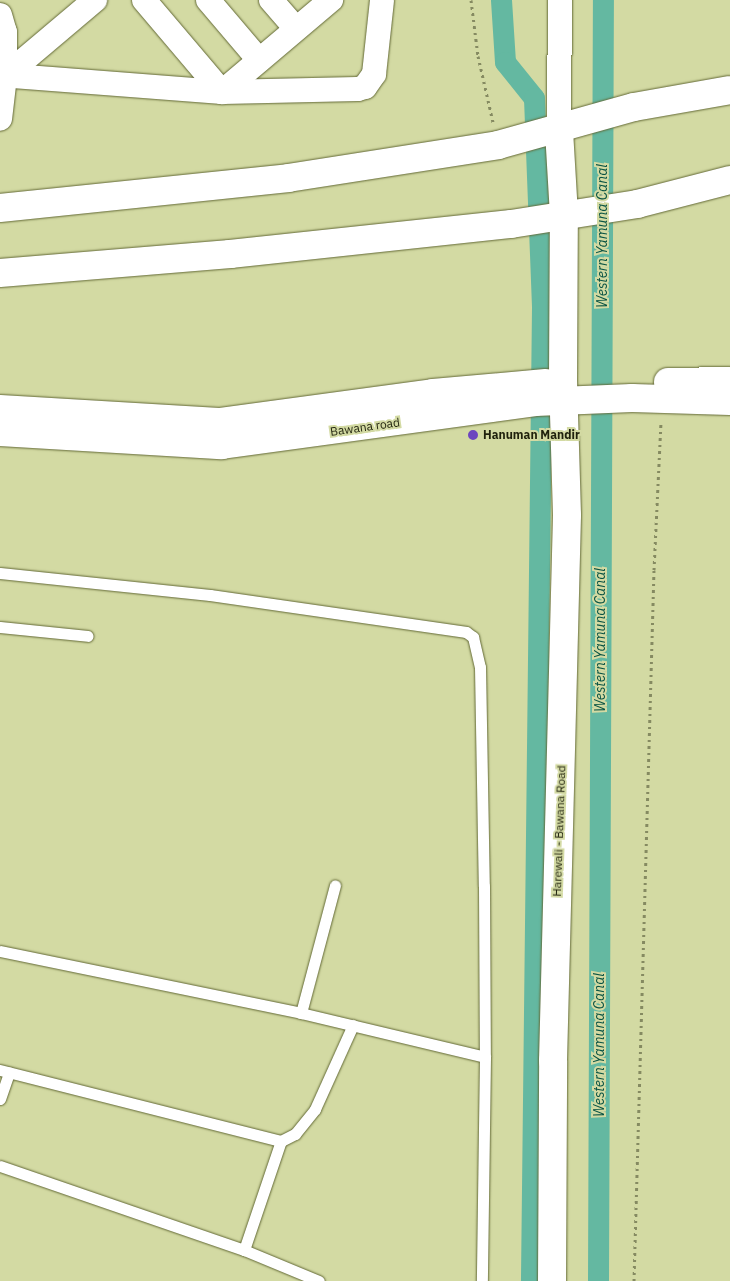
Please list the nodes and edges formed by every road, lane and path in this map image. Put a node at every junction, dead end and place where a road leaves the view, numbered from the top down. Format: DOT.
graph roads {
  1 [pos="144,0"];
  2 [pos="208,0"];
  3 [pos="271,0"];
  4 [pos="330,0"];
  5 [pos="382,0"];
  6 [pos="471,0"];
  7 [pos="560,0"];
  8 [pos="86,3"];
  9 [pos="0,15"];
  10 [pos="296,29"];
  11 [pos="259,60"];
  12 [pos="2,76"];
  13 [pos="730,90"];
  14 [pos="222,92"];
  15 [pos="0,119"];
  16 [pos="558,130"];
  17 [pos="503,144"];
  18 [pos="730,180"];
  19 [pos="0,208"];
  20 [pos="562,215"];
  21 [pos="0,273"];
  22 [pos="730,381"];
  23 [pos="632,390"];
  24 [pos="567,391"];
  25 [pos="662,399"];
  26 [pos="730,402"];
  27 [pos="0,409"];
  28 [pos="0,432"];
  29 [pos="0,573"];
  30 [pos="0,627"];
  31 [pos="88,636"];
  32 [pos="335,885"];
  33 [pos="0,951"];
  34 [pos="301,1013"];
  35 [pos="353,1025"];
  36 [pos="485,1057"];
  37 [pos="4,1072"];
  38 [pos="0,1098"];
  39 [pos="282,1141"];
  40 [pos="0,1166"];
  41 [pos="244,1250"];
  42 [pos="319,1281"];
  43 [pos="482,1281"];
  44 [pos="552,1281"];
  45 [pos="634,1281"];
  1 -- 14 [label="street"];
  2 -- 11 [label="street"];
  3 -- 10 [label="street"];
  4 -- 10 [label="street"];
  5 -- 14 [label="street"];
  6 -- 17 [label="path"];
  7 -- 16 [label="street"];
  8 -- 12 [label="street"];
  9 -- 12 [label="street"];
  10 -- 11 [label="street"];
  11 -- 14 [label="street"];
  12 -- 14 [label="street"];
  12 -- 15 [label="street"];
  13 -- 16 [label="street"];
  16 -- 17 [label="street"];
  16 -- 20 [label="street, Harewali - Bawana Road"];
  17 -- 19 [label="street"];
  18 -- 20 [label="street"];
  20 -- 21 [label="street"];
  20 -- 24 [label="street, Harewali - Bawana Road"];
  22 -- 23 [label="street, Bawana road"];
  23 -- 24 [label="street, Bawana road"];
  23 -- 25 [label="street, Bawana road"];
  24 -- 27 [label="street, Bawana road"];
  24 -- 28 [label="street, Bawana road"];
  24 -- 44 [label="street, Harewali - Bawana Road"];
  25 -- 26 [label="street, Bawana road"];
  25 -- 45 [label="path"];
  29 -- 36 [label="lane"];
  30 -- 31 [label="lane"];
  32 -- 34 [label="lane"];
  33 -- 34 [label="lane"];
  34 -- 35 [label="lane"];
  35 -- 36 [label="lane"];
  35 -- 39 [label="lane"];
  36 -- 43 [label="lane"];
  37 -- 38 [label="lane"];
  37 -- 39 [label="lane"];
  39 -- 41 [label="lane"];
  40 -- 41 [label="lane"];
  41 -- 42 [label="lane"];
}
